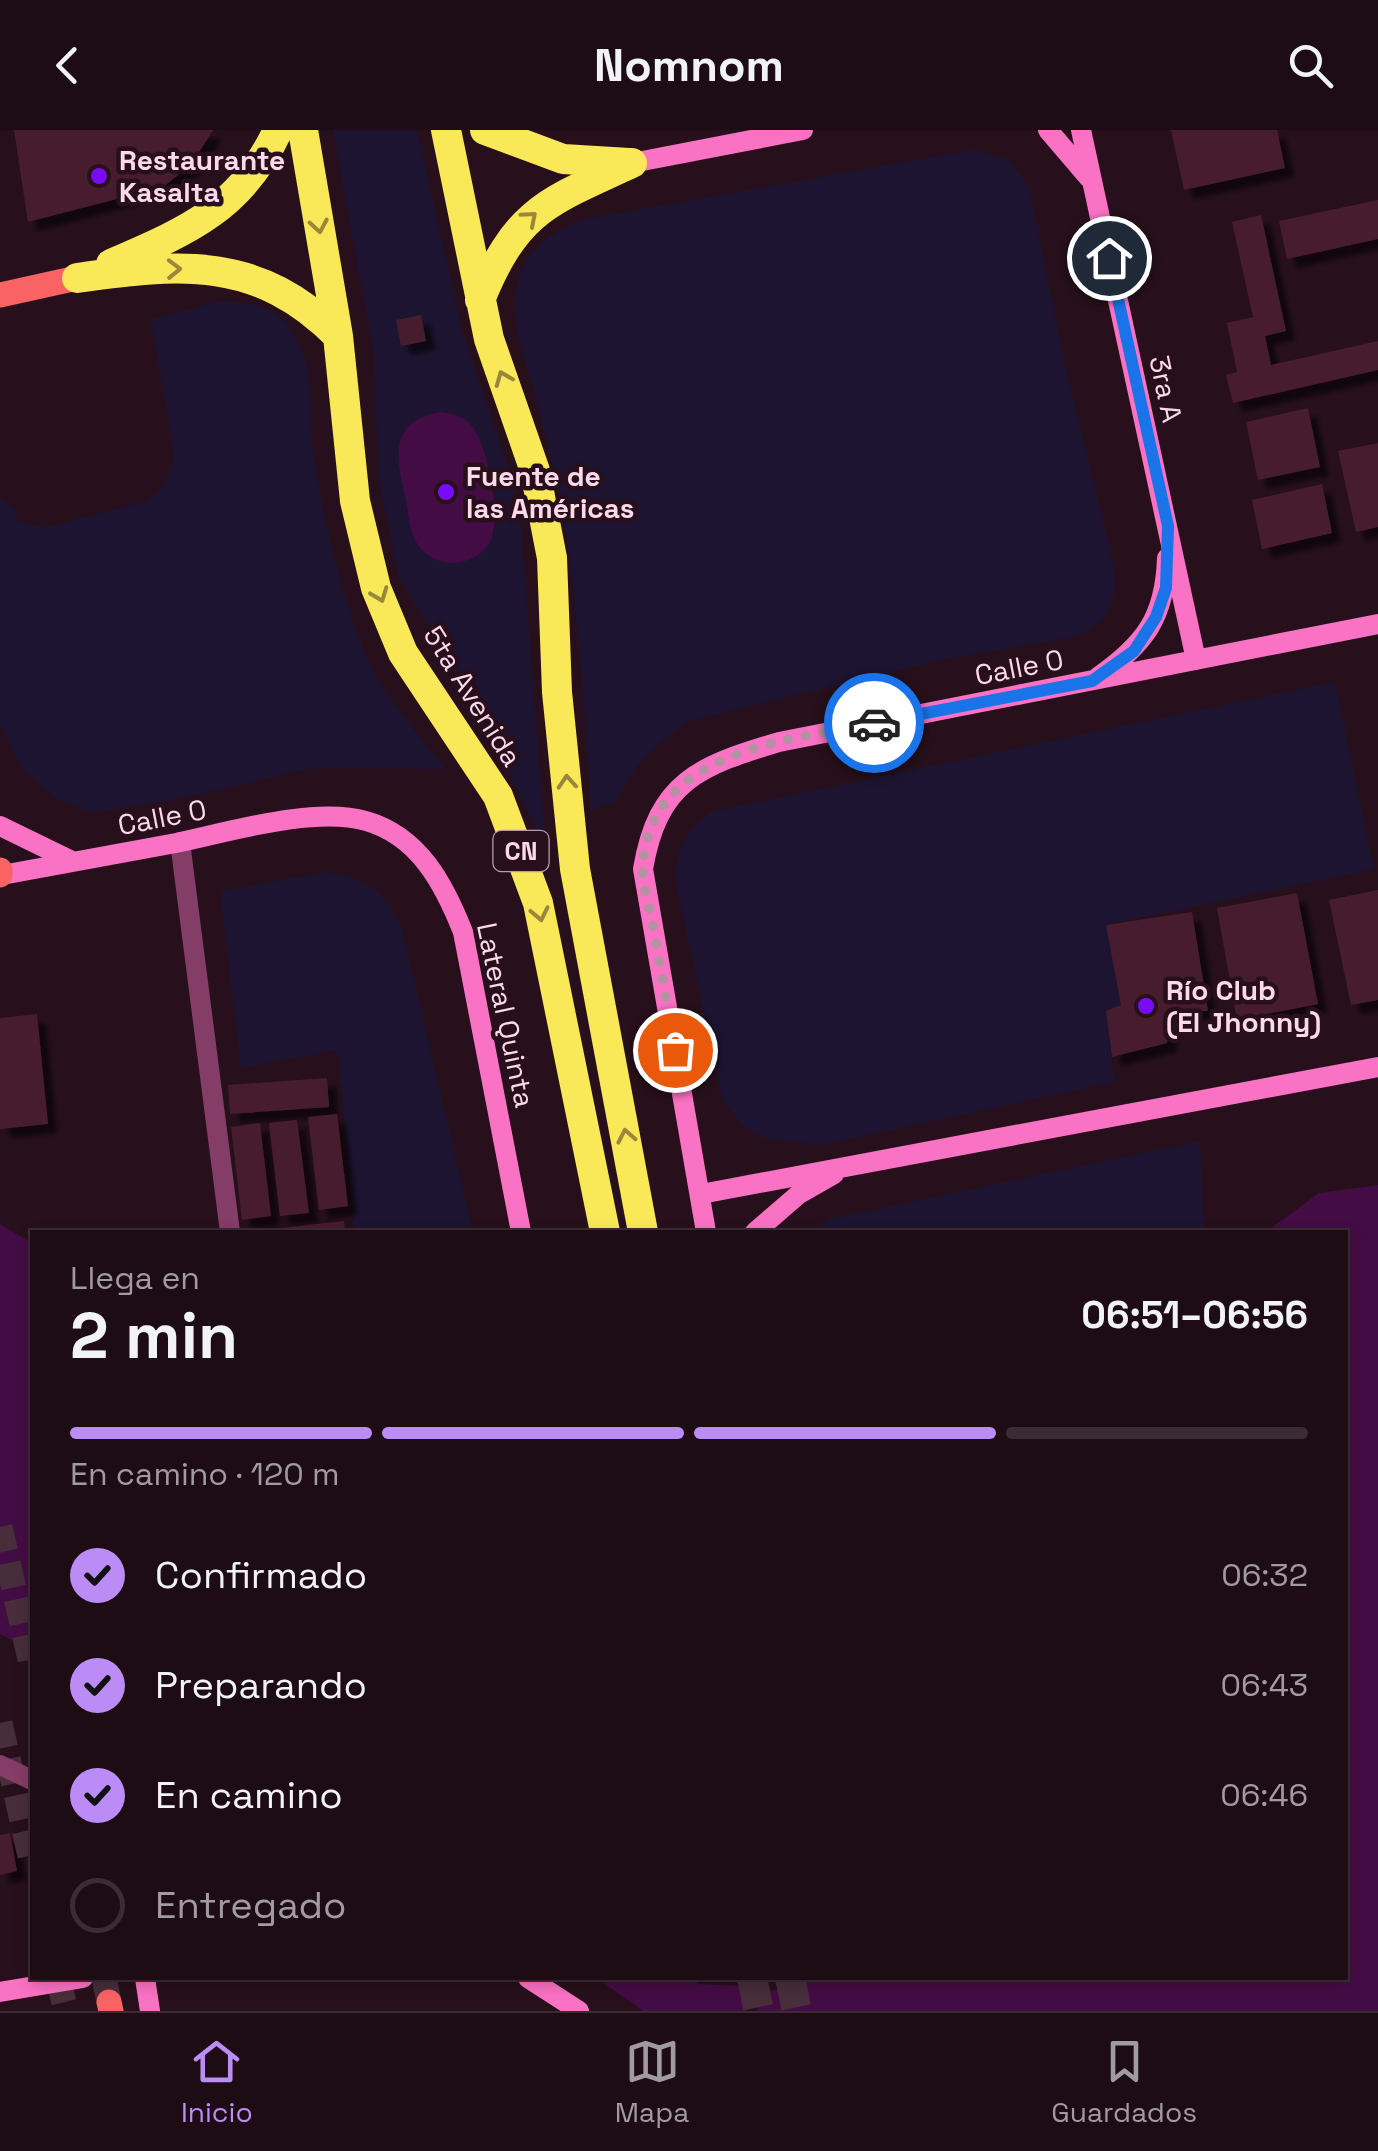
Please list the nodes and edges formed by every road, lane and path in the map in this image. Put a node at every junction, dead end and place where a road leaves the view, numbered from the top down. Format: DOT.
graph roads {
  1 [pos="278,130"];
  2 [pos="302,130"];
  3 [pos="446,130"];
  4 [pos="484,130"];
  5 [pos="804,130"];
  6 [pos="1048,130"];
  7 [pos="1081,130"];
  8 [pos="632,163"];
  9 [pos="1092,182"];
  10 [pos="77,278"];
  11 [pos="0,295"];
  12 [pos="480,300"];
  13 [pos="338,336"];
  14 [pos="1168,526"];
  15 [pos="1378,624"];
  16 [pos="1196,660"];
  17 [pos="1092,681"];
  18 [pos="333,818"];
  19 [pos="0,826"];
  20 [pos="180,842"];
  21 [pos="74,861"];
  22 [pos="1,873"];
  23 [pos="1378,1067"];
  24 [pos="849,1166"];
  25 [pos="700,1194"];
  26 [pos="230,1230"];
  27 [pos="521,1230"];
  28 [pos="605,1230"];
  29 [pos="643,1230"];
  30 [pos="706,1230"];
  31 [pos="757,1230"];
  32 [pos="0,1765"];
  33 [pos="30,1779"];
  34 [pos="73,1980"];
  35 [pos="144,1980"];
  36 [pos="531,1980"];
  37 [pos="2,1995"];
  38 [pos="574,2008"];
  39 [pos="150,2011"];
  1 -- 10 [label="highway"];
  2 -- 13 [label="highway, 5ta Avenida / CN, one-way"];
  3 -- 12 [label="highway, 5ta Avenida / CN"];
  4 -- 8 [label="highway"];
  5 -- 8 [label="main road"];
  6 -- 9 [label="main road"];
  7 -- 9 [label="main road, 3ra A"];
  12 -- 8 [label="highway, one-way"];
  9 -- 14 [label="main road, 3ra A"];
  10 -- 11 [label="main road"];
  10 -- 13 [label="highway, one-way"];
  29 -- 12 [label="highway, 5ta Avenida / CN, one-way"];
  13 -- 28 [label="highway, 5ta Avenida / CN, one-way"];
  14 -- 16 [label="main road, 3ra A"];
  14 -- 17 [label="main road"];
  15 -- 16 [label="main road, Calle 0"];
  16 -- 17 [label="main road, Calle 0"];
  17 -- 25 [label="main road, Calle 0"];
  18 -- 20 [label="main road, Calle 0"];
  18 -- 27 [label="main road, Lateral Quinta"];
  19 -- 21 [label="main road"];
  20 -- 21 [label="main road, Calle 0"];
  20 -- 26 [label="street"];
  21 -- 22 [label="main road, Calle 0"];
  23 -- 24 [label="main road"];
  24 -- 25 [label="main road"];
  24 -- 31 [label="main road"];
  25 -- 30 [label="main road"];
  32 -- 33 [label="street"];
  34 -- 37 [label="main road"];
  35 -- 39 [label="main road"];
  36 -- 38 [label="main road"];
}
